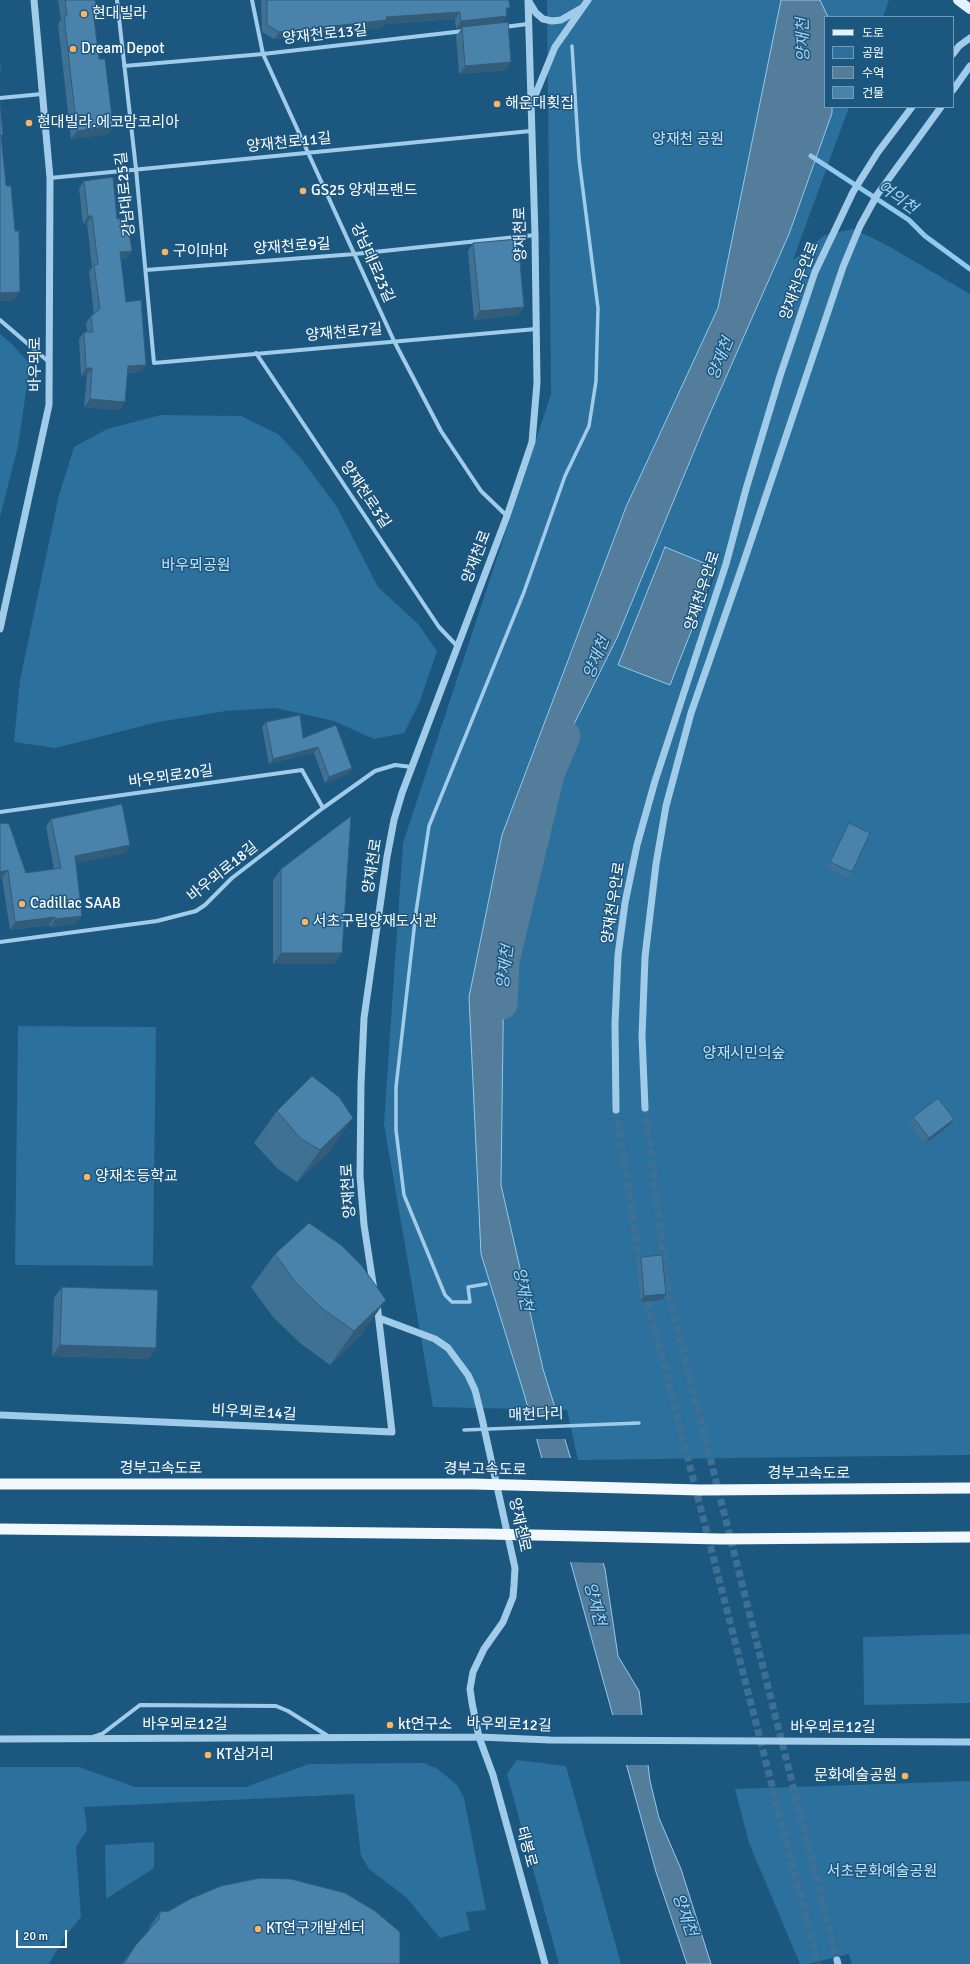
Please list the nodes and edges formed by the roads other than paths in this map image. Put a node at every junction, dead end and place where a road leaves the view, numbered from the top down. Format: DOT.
graph roads {
  1 [pos="34,0"];
  2 [pos="117,0"];
  3 [pos="252,0"];
  4 [pos="528,0"];
  5 [pos="588,0"];
  6 [pos="958,0"];
  7 [pos="583,8"];
  8 [pos="970,9"];
  9 [pos="528,24"];
  10 [pos="497,28"];
  11 [pos="473,30"];
  12 [pos="970,38"];
  13 [pos="572,46"];
  14 [pos="954,53"];
  15 [pos="263,54"];
  16 [pos="124,66"];
  17 [pos="970,66"];
  18 [pos="954,89"];
  19 [pos="42,94"];
  20 [pos="0,98"];
  21 [pos="530,107"];
  22 [pos="911,108"];
  23 [pos="940,108"];
  24 [pos="531,131"];
  25 [pos="308,153"];
  26 [pos="136,169"];
  27 [pos="50,178"];
  28 [pos="535,235"];
  29 [pos="355,254"];
  30 [pos="146,270"];
  31 [pos="0,320"];
  32 [pos="536,329"];
  33 [pos="394,340"];
  34 [pos="256,353"];
  35 [pos="49,362"];
  36 [pos="154,363"];
  37 [pos="507,516"];
  38 [pos="0,629"];
  39 [pos="458,646"];
  40 [pos="412,767"];
  41 [pos="323,808"];
  42 [pos="0,812"];
  43 [pos="0,942"];
  44 [pos="645,1108"];
  45 [pos="616,1110"];
  46 [pos="486,1284"];
  47 [pos="379,1318"];
  48 [pos="0,1415"];
  49 [pos="639,1423"];
  50 [pos="464,1430"];
  51 [pos="0,1484"];
  52 [pos="970,1488"];
  53 [pos="0,1530"];
  54 [pos="970,1537"];
  55 [pos="330,1737"];
  56 [pos="479,1737"];
  57 [pos="91,1738"];
  58 [pos="0,1739"];
  59 [pos="970,1742"];
  60 [pos="545,1964"];
  1 -- 19 [label="street, 바우뫼로"];
  2 -- 16 [label="street, 강남대로25길"];
  3 -- 15 [label="street, 강남대로23길"];
  4 -- 7 [label="street"];
  4 -- 9 [label="street, 양재천로"];
  5 -- 7 [label="street"];
  6 -- 8 [label="main road"];
  7 -- 21 [label="street"];
  9 -- 10 [label="street"];
  9 -- 21 [label="street, 양재천로"];
  11 -- 15 [label="street, 양재천로13길"];
  12 -- 14 [label="street"];
  13 -- 46 [label="street"];
  15 -- 16 [label="street, 양재천로13길"];
  15 -- 25 [label="street, 강남대로23길"];
  16 -- 26 [label="street, 강남대로25길"];
  17 -- 18 [label="street"];
  19 -- 20 [label="street"];
  19 -- 27 [label="street, 바우뫼로"];
  21 -- 24 [label="street, 양재천로"];
  22 -- 45 [label="street, 양재천우안로"];
  23 -- 44 [label="street, 양재천우안로"];
  24 -- 25 [label="street, 양재천로11길"];
  24 -- 28 [label="street, 양재천로"];
  25 -- 26 [label="street, 양재천로11길"];
  25 -- 29 [label="street, 강남대로23길"];
  26 -- 27 [label="street, 양재천로11길"];
  26 -- 30 [label="street, 강남대로25길"];
  27 -- 35 [label="street, 바우뫼로"];
  28 -- 29 [label="street, 양재천로9길"];
  28 -- 32 [label="street, 양재천로"];
  29 -- 30 [label="street, 양재천로9길"];
  29 -- 33 [label="street, 강남대로23길"];
  30 -- 36 [label="street, 강남대로25길"];
  31 -- 35 [label="street"];
  32 -- 33 [label="street, 양재천로7길"];
  32 -- 37 [label="street, 양재천로"];
  33 -- 34 [label="street, 양재천로7길"];
  33 -- 37 [label="street, 강남대로23길"];
  34 -- 36 [label="street, 양재천로7길"];
  34 -- 39 [label="street, 양재천로3길"];
  35 -- 38 [label="street, 바우뫼로"];
  37 -- 39 [label="street, 양재천로"];
  39 -- 40 [label="street, 양재천로"];
  40 -- 41 [label="street, 바우뫼로18길"];
  40 -- 47 [label="street, 양재천로"];
  41 -- 42 [label="street, 바우뫼로20길"];
  41 -- 43 [label="street, 바우뫼로18길"];
  47 -- 48 [label="street, 비우뫼로14길"];
  47 -- 56 [label="street, 양재천로"];
  49 -- 50 [label="street, 매헌다리"];
  51 -- 52 [label="highway, 경부고속도로"];
  53 -- 54 [label="highway"];
  55 -- 56 [label="street, 바우뫼로12길"];
  55 -- 57 [label="street, 바우뫼로12길"];
  55 -- 57 [label="street"];
  56 -- 59 [label="street, 바우뫼로12길"];
  56 -- 60 [label="street, 태봉로"];
  57 -- 58 [label="street, 바우뫼로12길"];
}
